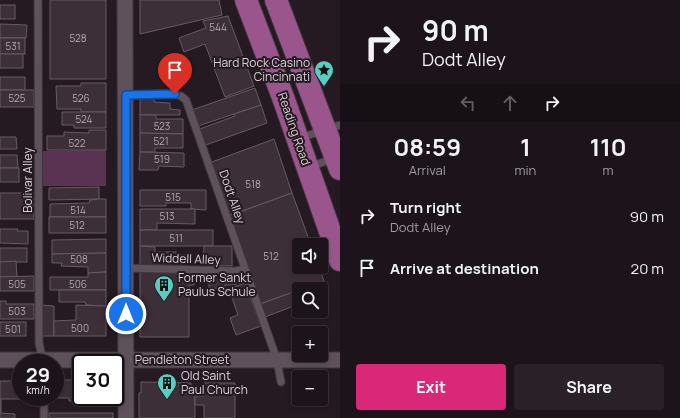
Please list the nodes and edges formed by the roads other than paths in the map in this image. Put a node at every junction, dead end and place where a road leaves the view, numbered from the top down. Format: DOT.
graph roads {
  1 [pos="38,0"];
  2 [pos="125,0"];
  3 [pos="246,0"];
  4 [pos="276,0"];
  5 [pos="126,95"];
  6 [pos="333,128"];
  7 [pos="298,139"];
  8 [pos="339,161"];
  9 [pos="308,168"];
  10 [pos="340,260"];
  11 [pos="126,268"];
  12 [pos="245,269"];
  13 [pos="42,354"];
  14 [pos="0,360"];
  15 [pos="12,360"];
  16 [pos="126,360"];
  17 [pos="277,360"];
  18 [pos="340,360"];
  19 [pos="64,361"];
  20 [pos="281,382"];
  21 [pos="44,406"];
  22 [pos="44,418"];
  23 [pos="126,418"];
  1 -- 13 [label="lane, Bolivar Alley"];
  2 -- 5 [label="street"];
  3 -- 7 [label="main road, Reading Road"];
  4 -- 6 [label="main road"];
  5 -- 11 [label="street"];
  5 -- 12 [label="lane, Dodt Alley"];
  6 -- 7 [label="lane"];
  6 -- 8 [label="main road"];
  7 -- 9 [label="main road, Reading Road"];
  8 -- 9 [label="lane"];
  9 -- 10 [label="main road, Reading Road"];
  11 -- 12 [label="lane, Widdell Alley"];
  11 -- 16 [label="street"];
  12 -- 17 [label="lane, Dodt Alley"];
  14 -- 15 [label="street, Pendleton Street"];
  16 -- 17 [label="street, Pendleton Street"];
  16 -- 19 [label="street, Pendleton Street"];
  16 -- 23 [label="street"];
  17 -- 18 [label="street, Pendleton Street"];
  17 -- 20 [label="lane, Dodt Alley"];
  21 -- 22 [label="lane"];
}
